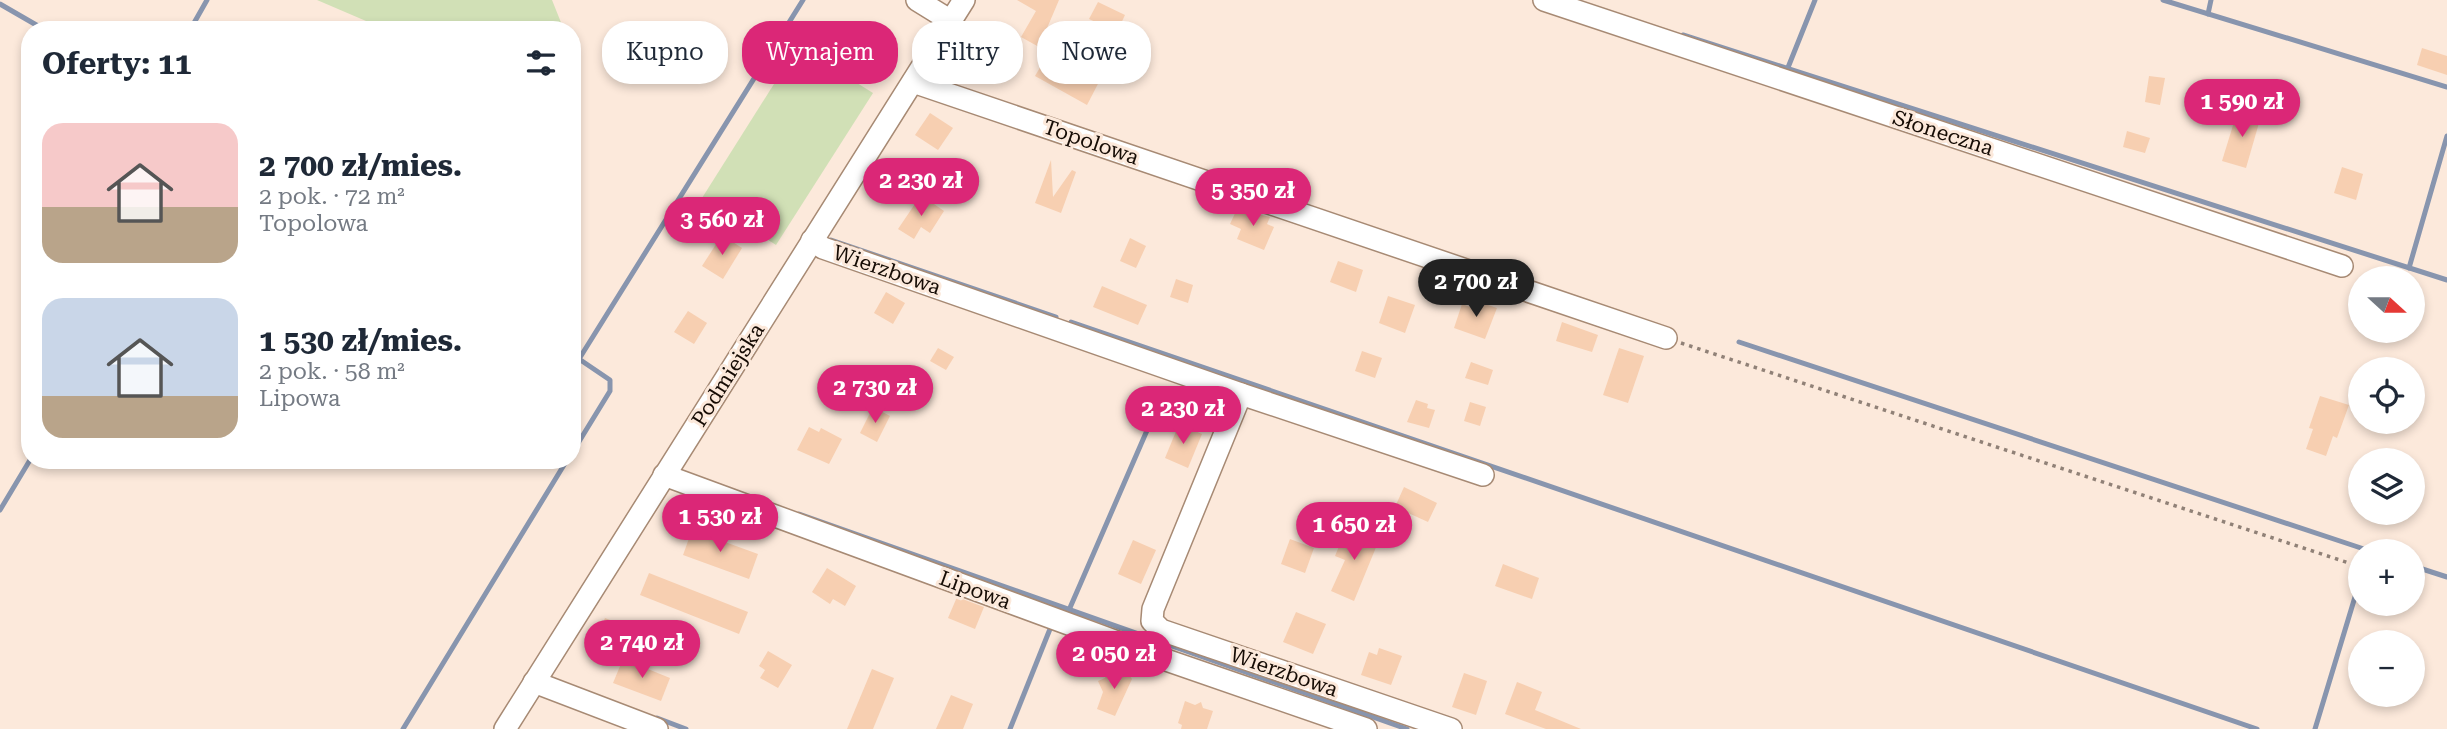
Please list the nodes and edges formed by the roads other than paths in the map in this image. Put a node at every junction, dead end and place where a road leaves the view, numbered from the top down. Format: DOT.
graph roads {
  1 [pos="917,0"];
  2 [pos="964,0"];
  3 [pos="1544,0"];
  4 [pos="951,21"];
  5 [pos="912,84"];
  6 [pos="919,84"];
  7 [pos="812,240"];
  8 [pos="2342,266"];
  9 [pos="1666,338"];
  10 [pos="1241,394"];
  11 [pos="664,475"];
  12 [pos="1483,475"];
  13 [pos="534,682"];
  14 [pos="505,729"];
  15 [pos="657,729"];
  16 [pos="1366,729"];
  17 [pos="1451,729"];
  1 -- 4 [label="street"];
  2 -- 4 [label="street, Podmiejska"];
  3 -- 8 [label="street, Słoneczna"];
  5 -- 7 [label="street, Podmiejska"];
  6 -- 9 [label="street, Topolowa"];
  7 -- 10 [label="street, Wierzbowa"];
  7 -- 11 [label="street, Podmiejska"];
  10 -- 12 [label="street, Wierzbowa"];
  10 -- 17 [label="street, Wierzbowa"];
  11 -- 13 [label="street, Podmiejska"];
  11 -- 16 [label="street, Lipowa"];
  13 -- 14 [label="street, Podmiejska"];
  13 -- 15 [label="street"];
}
